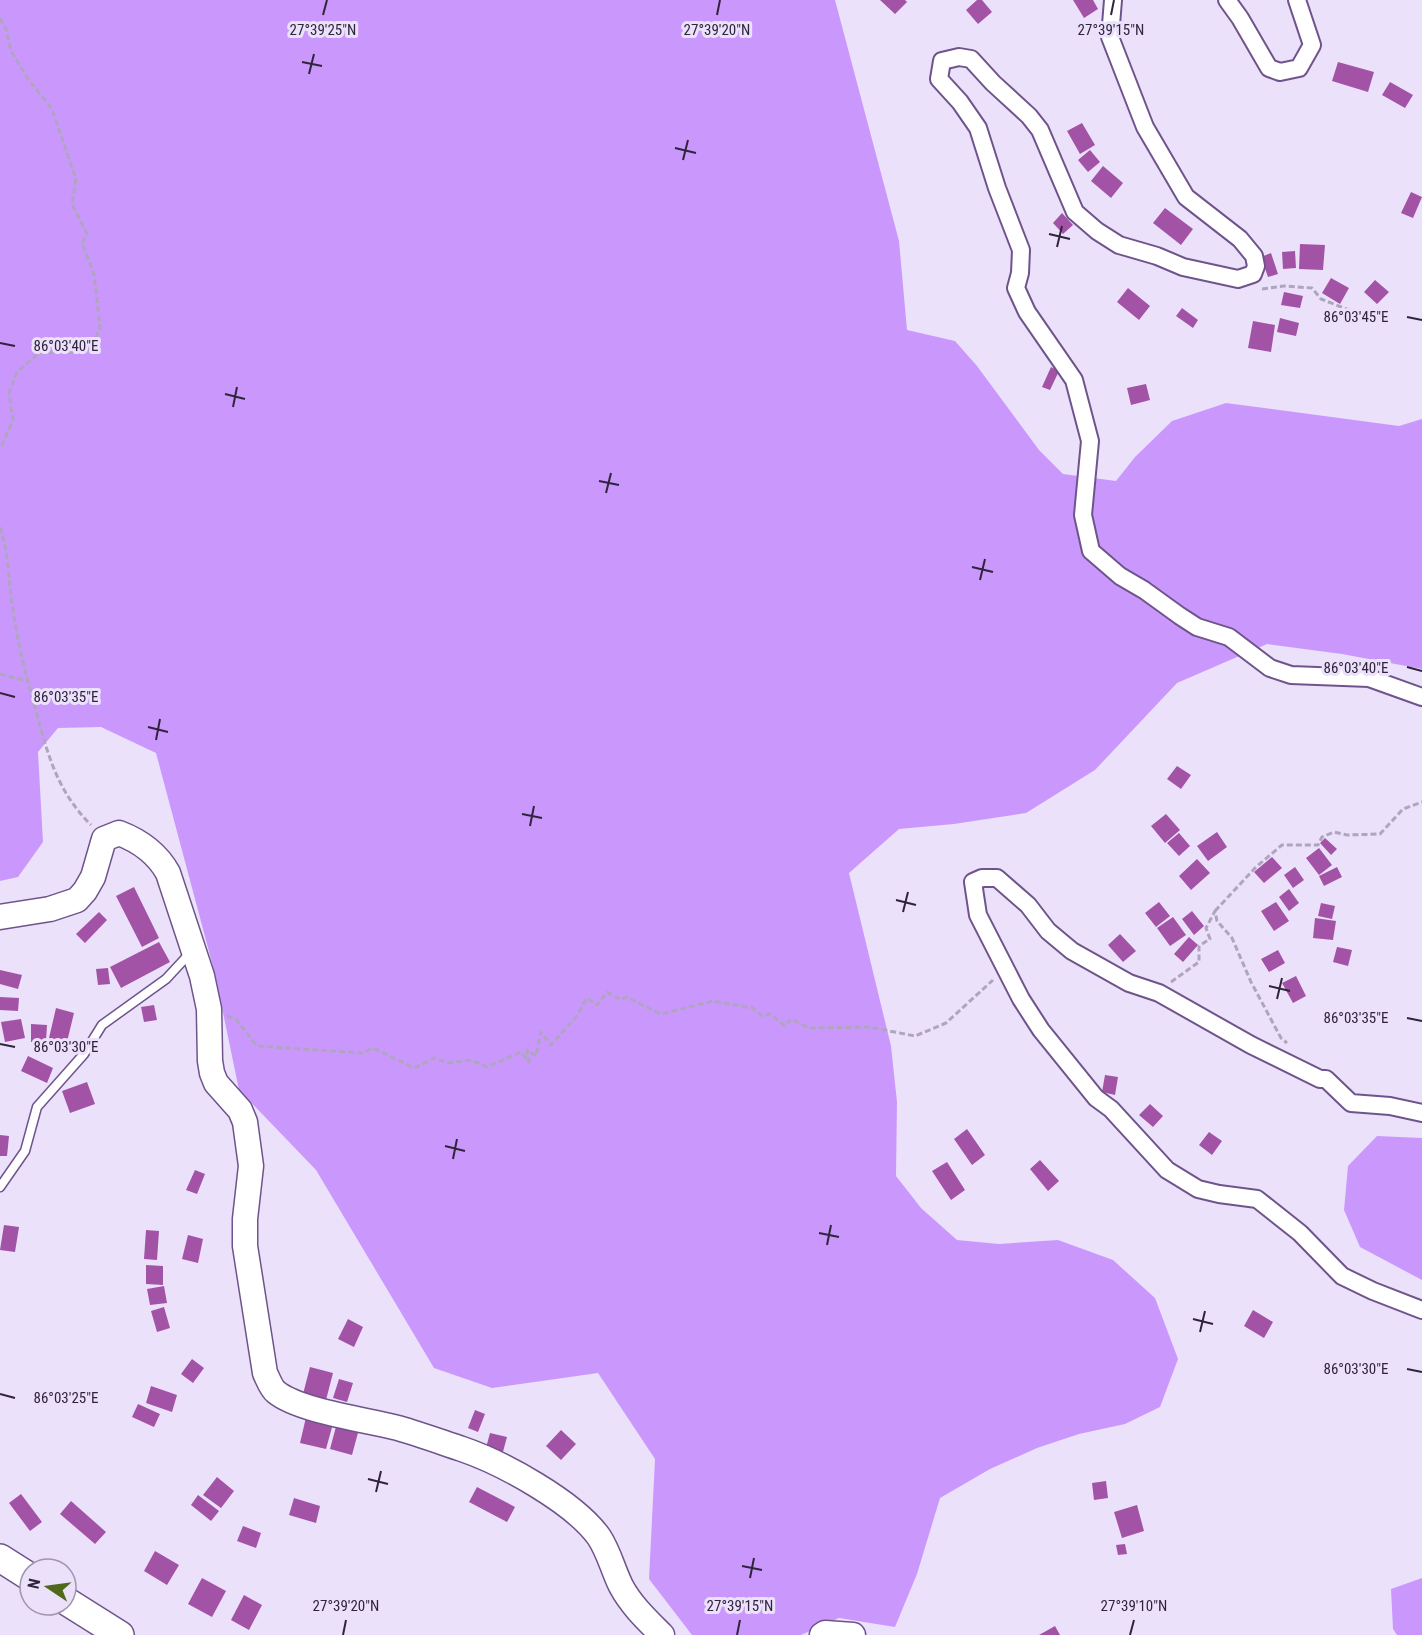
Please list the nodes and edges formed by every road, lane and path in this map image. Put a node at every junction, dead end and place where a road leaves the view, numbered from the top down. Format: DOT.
graph roads {
  1 [pos="1113,0"];
  2 [pos="1227,0"];
  3 [pos="1297,0"];
  4 [pos="0,18"];
  5 [pos="1253,274"];
  6 [pos="1368,314"];
  7 [pos="0,449"];
  8 [pos="0,528"];
  9 [pos="0,674"];
  10 [pos="27,681"];
  11 [pos="1422,697"];
  12 [pos="1422,802"];
  13 [pos="104,839"];
  14 [pos="1215,911"];
  15 [pos="0,917"];
  16 [pos="194,949"];
  17 [pos="1005,969"];
  18 [pos="1159,993"];
  19 [pos="209,1009"];
  20 [pos="1289,1045"];
  21 [pos="1422,1113"];
  22 [pos="0,1187"];
  23 [pos="1422,1310"];
  24 [pos="0,1558"];
  25 [pos="18,1570"];
  26 [pos="78,1608"];
  27 [pos="120,1635"];
  28 [pos="662,1635"];
  29 [pos="822,1635"];
  30 [pos="853,1635"];
  1 -- 5 [label="street"];
  2 -- 3 [label="street"];
  4 -- 7 [label="path"];
  5 -- 6 [label="path"];
  5 -- 11 [label="street"];
  8 -- 10 [label="path"];
  9 -- 10 [label="path"];
  10 -- 13 [label="path"];
  12 -- 14 [label="path"];
  13 -- 15 [label="main road"];
  13 -- 16 [label="main road"];
  14 -- 18 [label="path"];
  14 -- 20 [label="path"];
  16 -- 19 [label="main road"];
  16 -- 22 [label="lane"];
  17 -- 18 [label="street"];
  17 -- 19 [label="path"];
  17 -- 23 [label="street"];
  18 -- 21 [label="street"];
  19 -- 28 [label="main road"];
  24 -- 25 [label="main road"];
  26 -- 27 [label="main road"];
  29 -- 30 [label="main road"];
}
